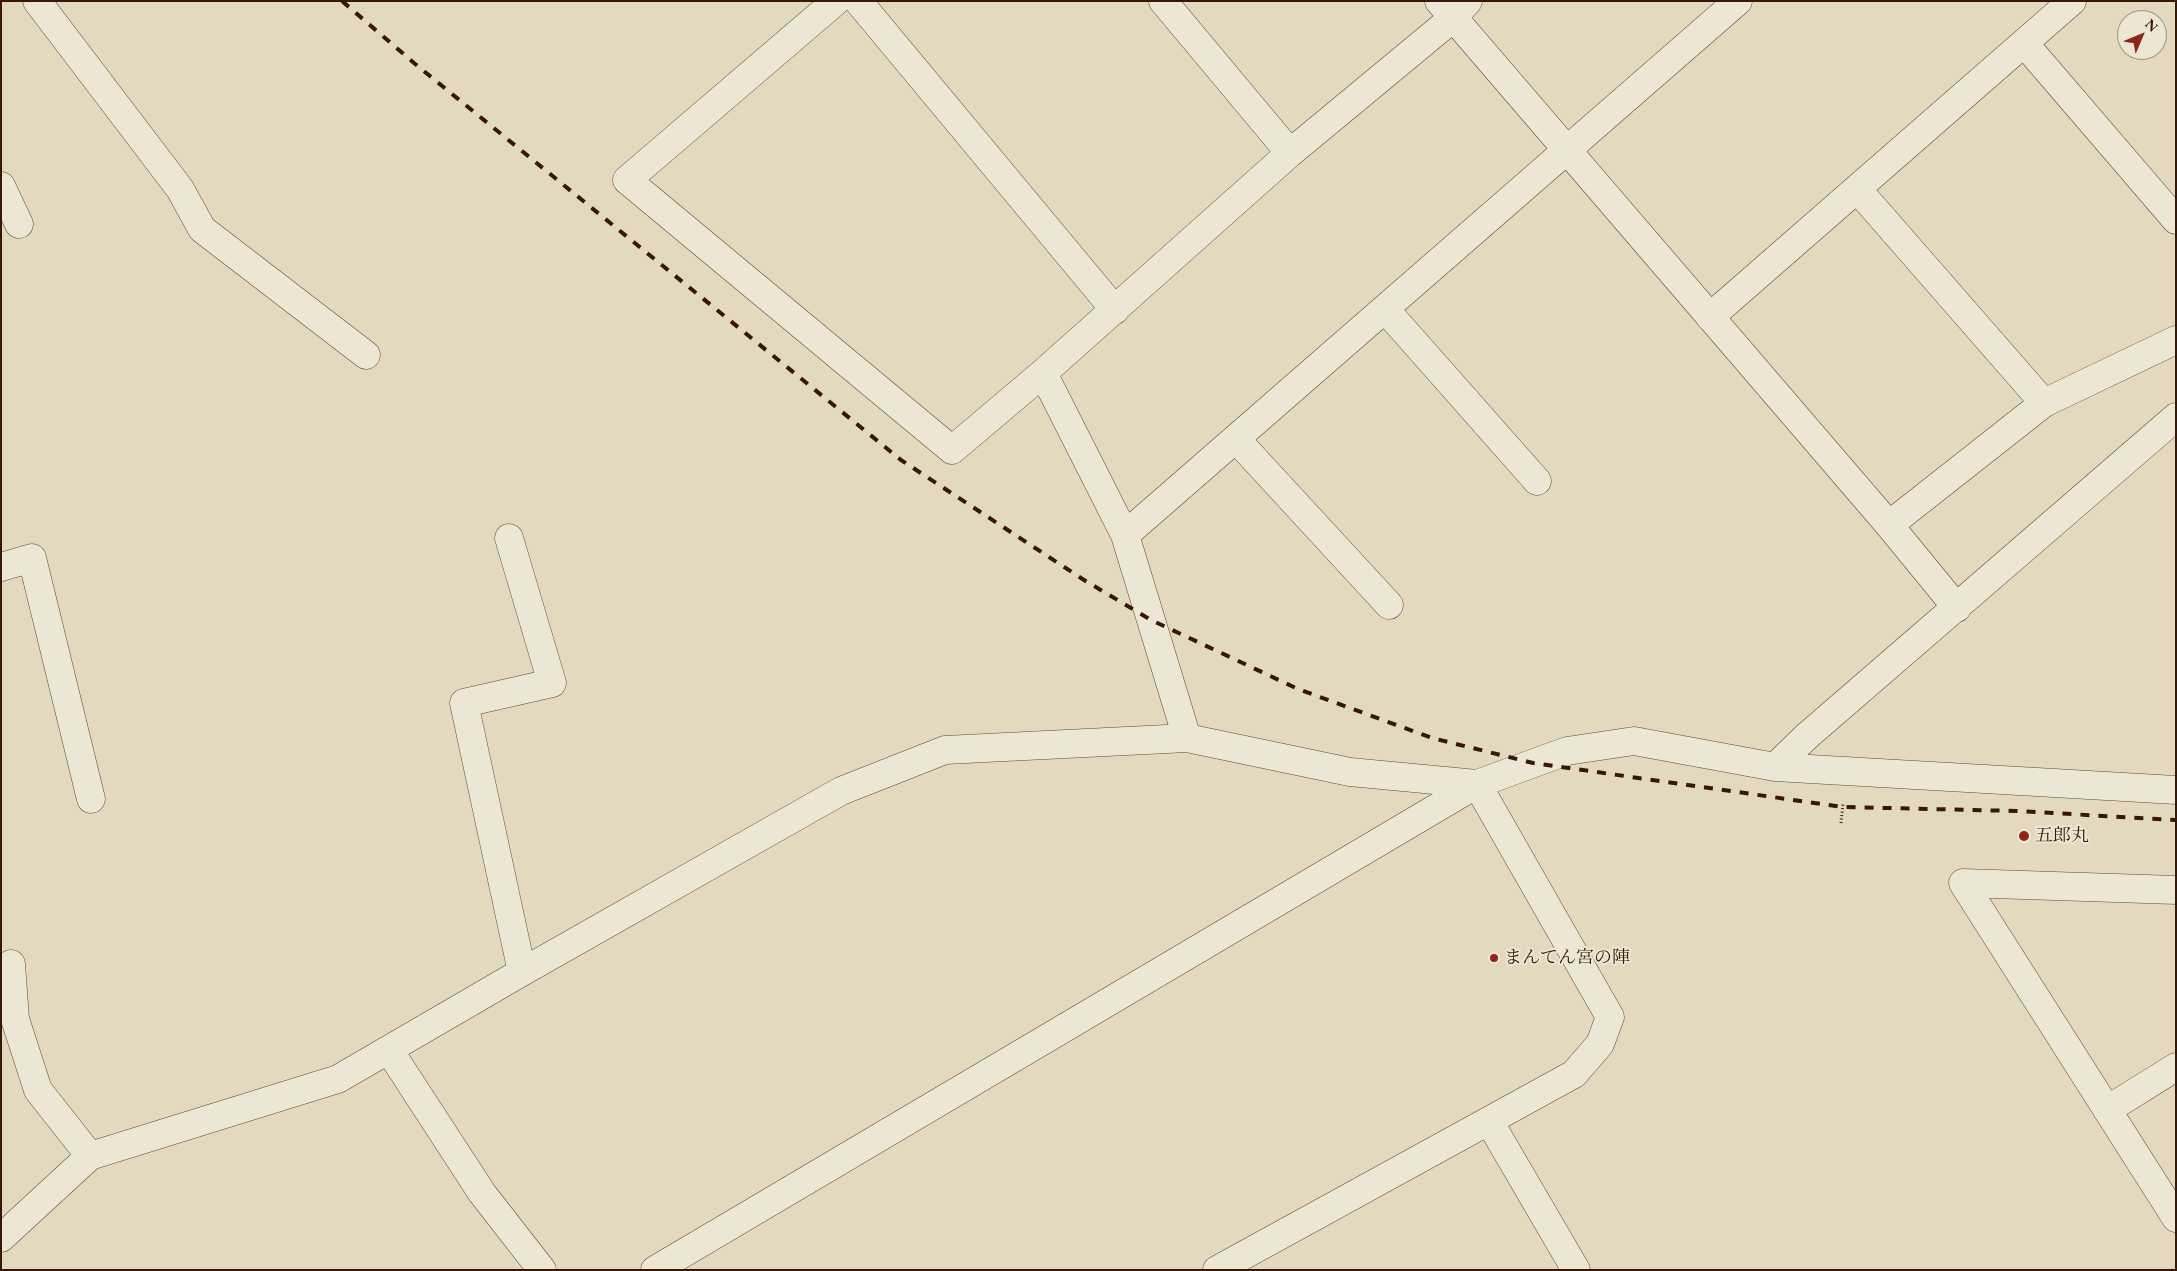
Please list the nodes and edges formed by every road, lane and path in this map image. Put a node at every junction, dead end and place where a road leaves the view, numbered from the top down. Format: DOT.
graph roads {
  1 [pos="37,1"];
  2 [pos="836,1"];
  3 [pos="858,1"];
  4 [pos="1163,1"];
  5 [pos="1738,1"];
  6 [pos="2072,1"];
  7 [pos="1453,7"];
  8 [pos="2024,43"];
  9 [pos="1567,151"];
  10 [pos="1290,152"];
  11 [pos="1,186"];
  12 [pos="1858,190"];
  13 [pos="2176,220"];
  14 [pos="20,224"];
  15 [pos="1385,309"];
  16 [pos="1115,310"];
  17 [pos="1710,317"];
  18 [pos="2176,340"];
  19 [pos="366,355"];
  20 [pos="1043,373"];
  21 [pos="2044,404"];
  22 [pos="2176,417"];
  23 [pos="1236,439"];
  24 [pos="1538,481"];
  25 [pos="1889,525"];
  26 [pos="1125,536"];
  27 [pos="509,538"];
  28 [pos="1,568"];
  29 [pos="1389,604"];
  30 [pos="1957,608"];
  31 [pos="1186,738"];
  32 [pos="1776,767"];
  33 [pos="1477,784"];
  34 [pos="2176,790"];
  35 [pos="91,799"];
  36 [pos="2176,890"];
  37 [pos="11,964"];
  38 [pos="522,972"];
  39 [pos="389,1050"];
  40 [pos="2176,1068"];
  41 [pos="2107,1110"];
  42 [pos="1489,1121"];
  43 [pos="90,1156"];
  44 [pos="2176,1218"];
  45 [pos="1,1238"];
  46 [pos="542,1270"];
  47 [pos="655,1270"];
  48 [pos="1217,1270"];
  49 [pos="1576,1270"];
  1 -- 19 [label="street"];
  2 -- 20 [label="street"];
  3 -- 16 [label="street"];
  4 -- 10 [label="street"];
  5 -- 9 [label="street"];
  6 -- 8 [label="street"];
  7 -- 9 [label="street"];
  7 -- 10 [label="street"];
  8 -- 12 [label="street"];
  8 -- 13 [label="street"];
  9 -- 15 [label="street"];
  9 -- 17 [label="street"];
  10 -- 16 [label="street"];
  11 -- 14 [label="street"];
  12 -- 17 [label="street"];
  12 -- 21 [label="street"];
  15 -- 23 [label="street"];
  15 -- 24 [label="street"];
  16 -- 20 [label="street"];
  17 -- 25 [label="street"];
  18 -- 21 [label="street"];
  20 -- 26 [label="street"];
  21 -- 25 [label="street"];
  22 -- 30 [label="street"];
  23 -- 26 [label="street"];
  23 -- 29 [label="street"];
  25 -- 30 [label="street"];
  26 -- 31 [label="street"];
  27 -- 38 [label="street"];
  28 -- 35 [label="street"];
  30 -- 32 [label="street"];
  31 -- 33 [label="street"];
  31 -- 38 [label="street"];
  32 -- 33 [label="street"];
  32 -- 34 [label="street"];
  33 -- 42 [label="street"];
  33 -- 47 [label="street"];
  36 -- 41 [label="street"];
  37 -- 43 [label="street"];
  38 -- 39 [label="street"];
  39 -- 43 [label="street"];
  39 -- 46 [label="street"];
  40 -- 41 [label="street"];
  41 -- 44 [label="street"];
  42 -- 48 [label="street"];
  42 -- 49 [label="street"];
  43 -- 45 [label="street"];
}
